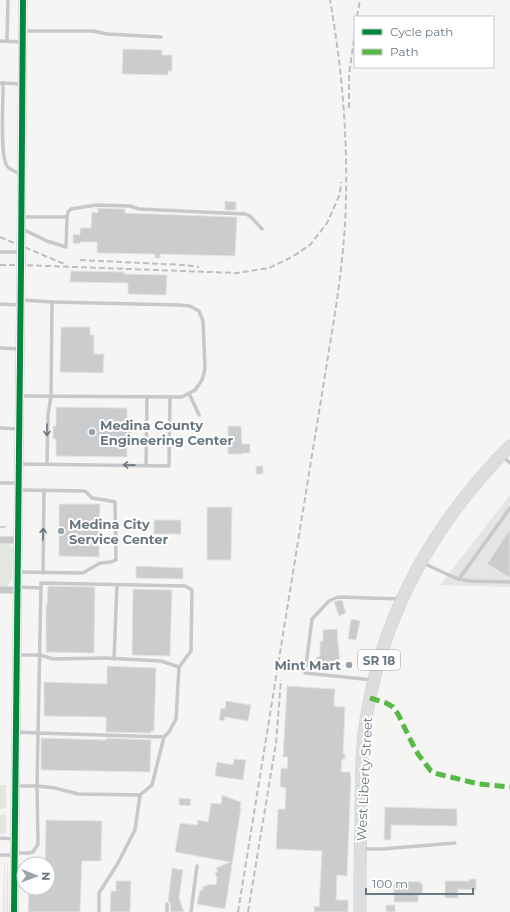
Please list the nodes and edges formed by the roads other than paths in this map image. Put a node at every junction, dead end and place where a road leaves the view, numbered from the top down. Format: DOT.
graph roads {
  1 [pos="8,0"];
  2 [pos="23,0"];
  3 [pos="23,31"];
  4 [pos="161,37"];
  5 [pos="0,41"];
  6 [pos="7,41"];
  7 [pos="23,42"];
  8 [pos="1,83"];
  9 [pos="22,84"];
  10 [pos="22,175"];
  11 [pos="21,217"];
  12 [pos="67,217"];
  13 [pos="21,229"];
  14 [pos="262,229"];
  15 [pos="0,252"];
  16 [pos="21,252"];
  17 [pos="52,302"];
  18 [pos="21,303"];
  19 [pos="0,304"];
  20 [pos="0,348"];
  21 [pos="20,349"];
  22 [pos="189,393"];
  23 [pos="20,396"];
  24 [pos="50,396"];
  25 [pos="147,397"];
  26 [pos="170,398"];
  27 [pos="199,415"];
  28 [pos="0,428"];
  29 [pos="19,430"];
  30 [pos="510,446"];
  31 [pos="506,459"];
  32 [pos="19,464"];
  33 [pos="47,464"];
  34 [pos="146,466"];
  35 [pos="0,483"];
  36 [pos="19,486"];
  37 [pos="44,490"];
  38 [pos="510,508"];
  39 [pos="0,540"];
  40 [pos="18,540"];
  41 [pos="421,562"];
  42 [pos="18,572"];
  43 [pos="43,573"];
  44 [pos="460,579"];
  45 [pos="510,582"];
  46 [pos="117,585"];
  47 [pos="41,588"];
  48 [pos="18,589"];
  49 [pos="0,590"];
  50 [pos="402,599"];
  51 [pos="17,655"];
  52 [pos="40,655"];
  53 [pos="114,659"];
  54 [pos="179,667"];
  55 [pos="374,680"];
  56 [pos="16,732"];
  57 [pos="38,733"];
  58 [pos="164,737"];
  59 [pos="15,786"];
  60 [pos="37,786"];
  61 [pos="140,795"];
  62 [pos="0,838"];
  63 [pos="15,838"];
  64 [pos="455,843"];
  65 [pos="360,849"];
  66 [pos="15,854"];
  67 [pos="0,855"];
  68 [pos="197,866"];
  69 [pos="167,904"];
  70 [pos="14,912"];
  71 [pos="99,912"];
  72 [pos="167,912"];
  73 [pos="191,912"];
  74 [pos="360,912"];
  1 -- 6 [label="lane"];
  2 -- 3 [label="street"];
  3 -- 4 [label="lane"];
  3 -- 7 [label="street"];
  5 -- 6 [label="lane"];
  6 -- 7 [label="lane"];
  7 -- 9 [label="street"];
  8 -- 9 [label="lane"];
  8 -- 10 [label="lane"];
  9 -- 10 [label="street"];
  10 -- 11 [label="street"];
  11 -- 12 [label="lane"];
  11 -- 13 [label="street"];
  12 -- 13 [label="lane"];
  12 -- 14 [label="lane"];
  13 -- 16 [label="street"];
  15 -- 16 [label="lane"];
  16 -- 18 [label="street"];
  17 -- 18 [label="lane"];
  17 -- 22 [label="lane"];
  17 -- 24 [label="lane"];
  18 -- 19 [label="lane"];
  18 -- 21 [label="street"];
  20 -- 21 [label="lane"];
  21 -- 23 [label="street"];
  22 -- 26 [label="lane"];
  22 -- 27 [label="lane"];
  23 -- 24 [label="lane"];
  23 -- 29 [label="street"];
  24 -- 25 [label="lane"];
  24 -- 33 [label="lane, one-way"];
  25 -- 26 [label="lane"];
  25 -- 34 [label="lane"];
  26 -- 34 [label="lane"];
  28 -- 29 [label="lane"];
  29 -- 32 [label="street"];
  30 -- 31 [label="highway, West Liberty Street / SR 18"];
  31 -- 41 [label="highway, West Liberty Street / SR 18"];
  32 -- 33 [label="lane"];
  32 -- 36 [label="street"];
  34 -- 33 [label="lane, one-way"];
  35 -- 36 [label="lane"];
  36 -- 37 [label="lane"];
  36 -- 40 [label="street"];
  43 -- 37 [label="lane, one-way"];
  37 -- 43 [label="lane"];
  38 -- 44 [label="lane"];
  39 -- 40 [label="street"];
  40 -- 42 [label="street"];
  41 -- 44 [label="lane"];
  41 -- 50 [label="highway, West Liberty Street / SR 18"];
  42 -- 43 [label="lane"];
  42 -- 48 [label="street"];
  44 -- 45 [label="lane"];
  46 -- 47 [label="lane"];
  46 -- 53 [label="lane"];
  46 -- 54 [label="lane"];
  47 -- 48 [label="lane"];
  47 -- 52 [label="lane"];
  48 -- 49 [label="street"];
  48 -- 51 [label="street"];
  50 -- 55 [label="highway, West Liberty Street / SR 18"];
  50 -- 55 [label="lane"];
  51 -- 52 [label="lane"];
  51 -- 56 [label="street"];
  52 -- 53 [label="lane"];
  52 -- 57 [label="lane"];
  53 -- 54 [label="lane"];
  54 -- 58 [label="lane"];
  55 -- 65 [label="highway, West Liberty Street / SR 18"];
  56 -- 57 [label="lane"];
  56 -- 59 [label="street"];
  57 -- 58 [label="lane"];
  57 -- 60 [label="lane"];
  58 -- 61 [label="lane"];
  59 -- 60 [label="lane"];
  59 -- 63 [label="street"];
  60 -- 61 [label="lane"];
  60 -- 66 [label="lane"];
  61 -- 71 [label="lane"];
  62 -- 63 [label="lane"];
  63 -- 66 [label="street"];
  64 -- 65 [label="lane"];
  65 -- 74 [label="highway, West Liberty Street / SR 18"];
  66 -- 67 [label="lane"];
  66 -- 70 [label="street"];
  68 -- 73 [label="lane"];
  69 -- 72 [label="lane"];
}
